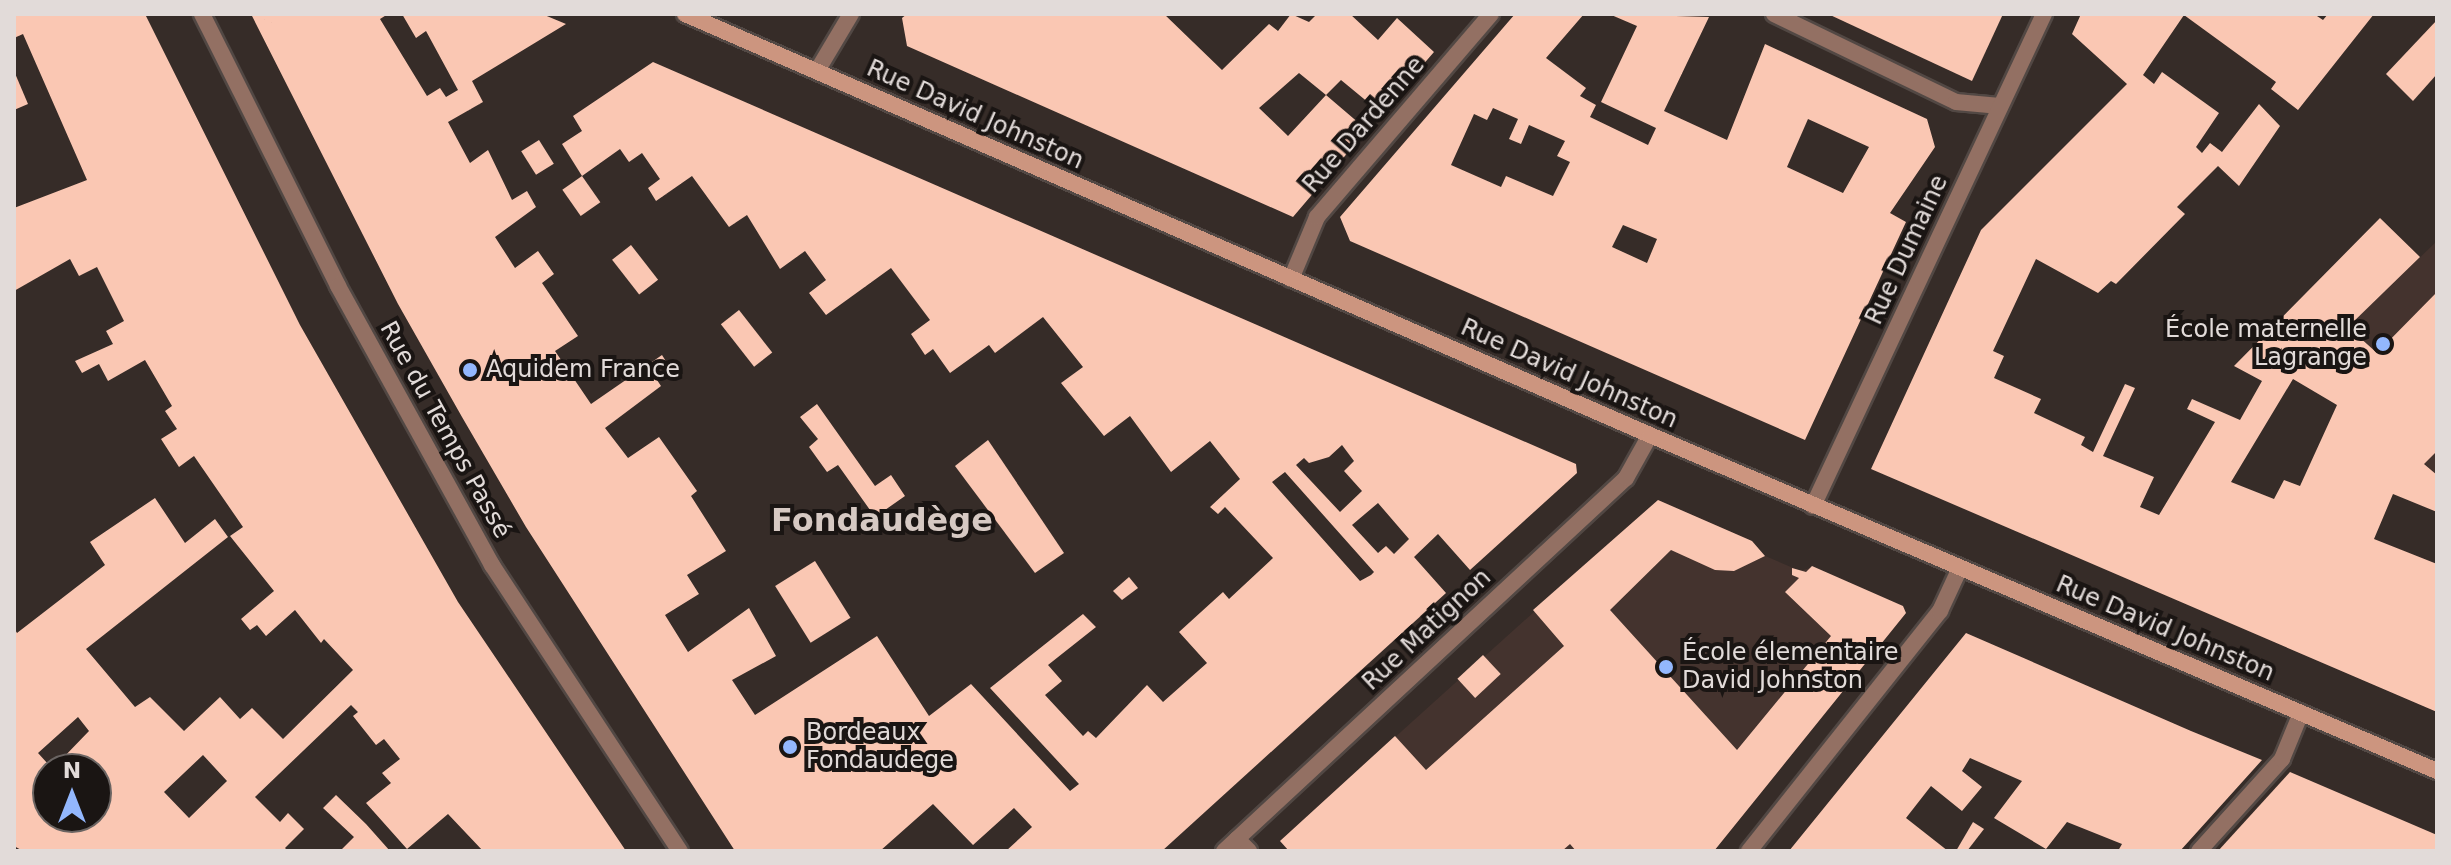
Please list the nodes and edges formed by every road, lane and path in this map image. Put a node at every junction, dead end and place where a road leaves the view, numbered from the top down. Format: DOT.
graph roads {
  1 [pos="202,14"];
  2 [pos="685,14"];
  3 [pos="851,14"];
  4 [pos="1491,14"];
  5 [pos="1774,14"];
  6 [pos="2044,14"];
  7 [pos="817,71"];
  8 [pos="2000,106"];
  9 [pos="1291,279"];
  10 [pos="1650,435"];
  11 [pos="1813,506"];
  12 [pos="1960,568"];
  13 [pos="2301,713"];
  14 [pos="2437,771"];
  15 [pos="1243,845"];
  16 [pos="680,851"];
  17 [pos="1224,851"];
  18 [pos="1749,851"];
  19 [pos="2199,851"];
  1 -- 16 [label="street, Rue du Temps Passé"];
  2 -- 7 [label="main road, Rue David Johnston"];
  3 -- 7 [label="street"];
  4 -- 9 [label="street, Rue Dardenne"];
  5 -- 8 [label="street"];
  6 -- 8 [label="street, Rue Dumaine"];
  7 -- 9 [label="main road, Rue David Johnston"];
  8 -- 11 [label="street, Rue Dumaine"];
  9 -- 10 [label="main road, Rue David Johnston"];
  10 -- 11 [label="main road, Rue David Johnston"];
  10 -- 15 [label="street, Rue Matignon"];
  11 -- 12 [label="main road, Rue David Johnston"];
  12 -- 13 [label="main road, Rue David Johnston"];
  12 -- 18 [label="street"];
  13 -- 14 [label="main road, Rue David Johnston"];
  13 -- 19 [label="street"];
  15 -- 17 [label="street, Rue Matignon"];
}
